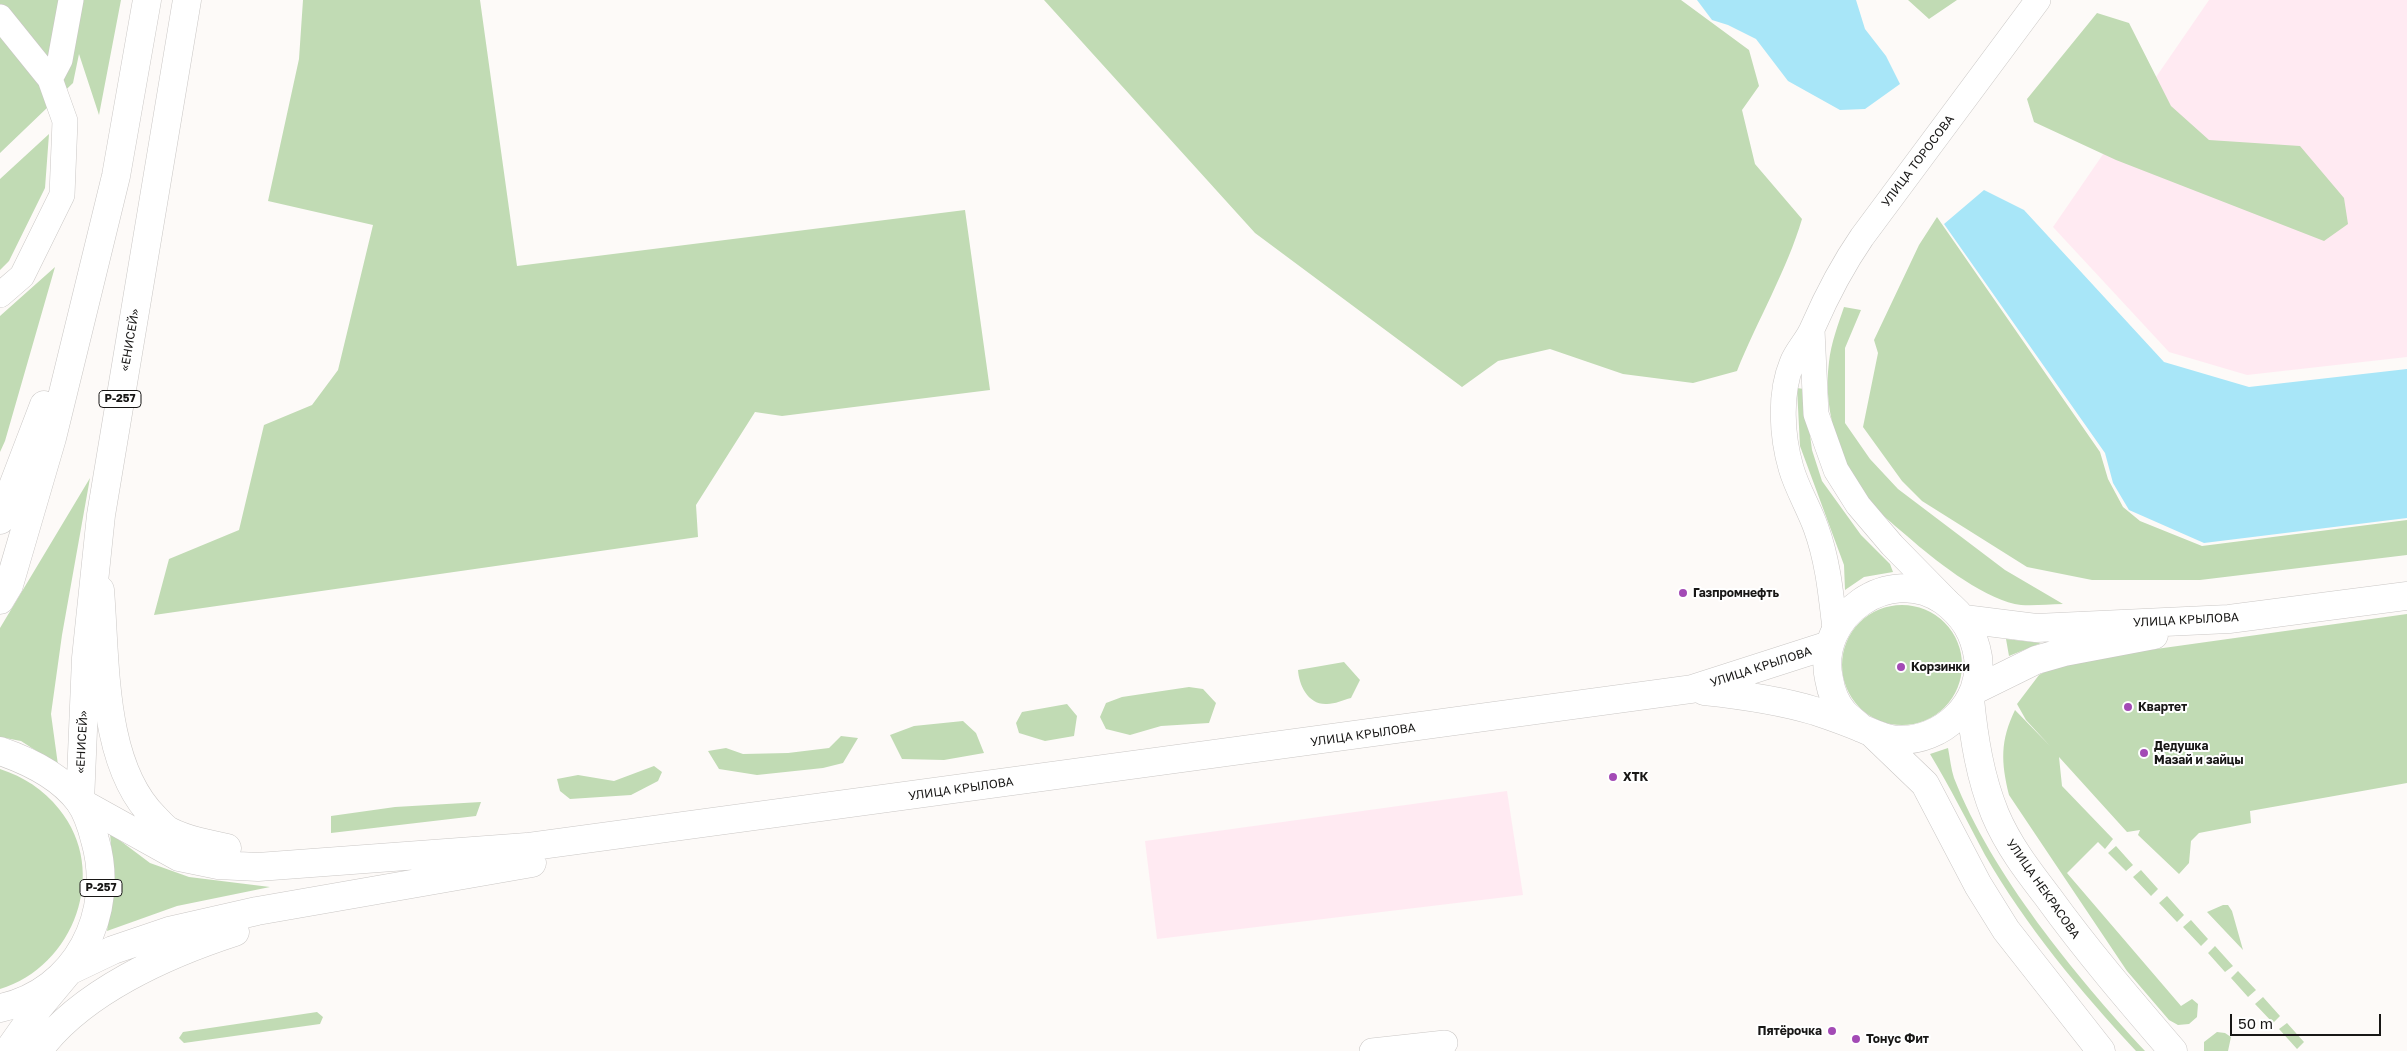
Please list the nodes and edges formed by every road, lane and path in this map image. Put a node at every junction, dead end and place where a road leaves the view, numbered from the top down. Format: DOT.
graph roads {
  1 [pos="71,0"];
  2 [pos="147,0"];
  3 [pos="187,0"];
  4 [pos="2038,0"];
  5 [pos="0,17"];
  6 [pos="50,79"];
  7 [pos="103,228"];
  8 [pos="0,295"];
  9 [pos="1812,330"];
  10 [pos="0,520"];
  11 [pos="97,558"];
  12 [pos="2407,596"];
  13 [pos="0,600"];
  14 [pos="1960,614"];
  15 [pos="2229,619"];
  16 [pos="1832,637"];
  17 [pos="1692,689"];
  18 [pos="1972,694"];
  19 [pos="1868,731"];
  20 [pos="0,751"];
  21 [pos="890,799"];
  22 [pos="80,802"];
  23 [pos="360,861"];
  24 [pos="343,897"];
  25 [pos="69,970"];
  26 [pos="0,1008"];
  27 [pos="1445,1043"];
  28 [pos="8,1051"];
  29 [pos="38,1051"];
  30 [pos="1372,1051"];
  31 [pos="2101,1051"];
  32 [pos="2173,1051"];
  1 -- 6 [label="street"];
  2 -- 7 [label="main road"];
  3 -- 11 [label="main road, «ЕНИСЕЙ» / Р-257"];
  4 -- 9 [label="street, УЛИЦА ТОРОСОВА"];
  5 -- 6 [label="street"];
  6 -- 8 [label="street"];
  7 -- 10 [label="main road"];
  7 -- 13 [label="main road"];
  9 -- 14 [label="street"];
  9 -- 16 [label="street, УЛИЦА ТОРОСОВА"];
  11 -- 22 [label="main road, «ЕНИСЕЙ» / Р-257"];
  11 -- 23 [label="main road"];
  12 -- 15 [label="main road, УЛИЦА КРЫЛОВА"];
  14 -- 15 [label="main road, УЛИЦА КРЫЛОВА"];
  14 -- 16 [label="main road, УЛИЦА КРЫЛОВА"];
  14 -- 18 [label="main road"];
  15 -- 18 [label="main road"];
  16 -- 17 [label="main road, УЛИЦА КРЫЛОВА"];
  16 -- 19 [label="main road, УЛИЦА КРЫЛОВА"];
  17 -- 19 [label="main road"];
  17 -- 21 [label="main road, УЛИЦА КРЫЛОВА"];
  18 -- 19 [label="main road"];
  18 -- 32 [label="main road, УЛИЦА НЕКРАСОВА"];
  19 -- 31 [label="main road"];
  20 -- 22 [label="main road, «ЕНИСЕЙ» / Р-257"];
  21 -- 23 [label="main road"];
  21 -- 24 [label="main road"];
  22 -- 23 [label="main road"];
  22 -- 25 [label="main road, «ЕНИСЕЙ» / Р-257"];
  24 -- 25 [label="main road"];
  24 -- 29 [label="main road"];
  25 -- 26 [label="main road, «ЕНИСЕЙ» / Р-257"];
  25 -- 28 [label="main road"];
  27 -- 30 [label="street"];
}
